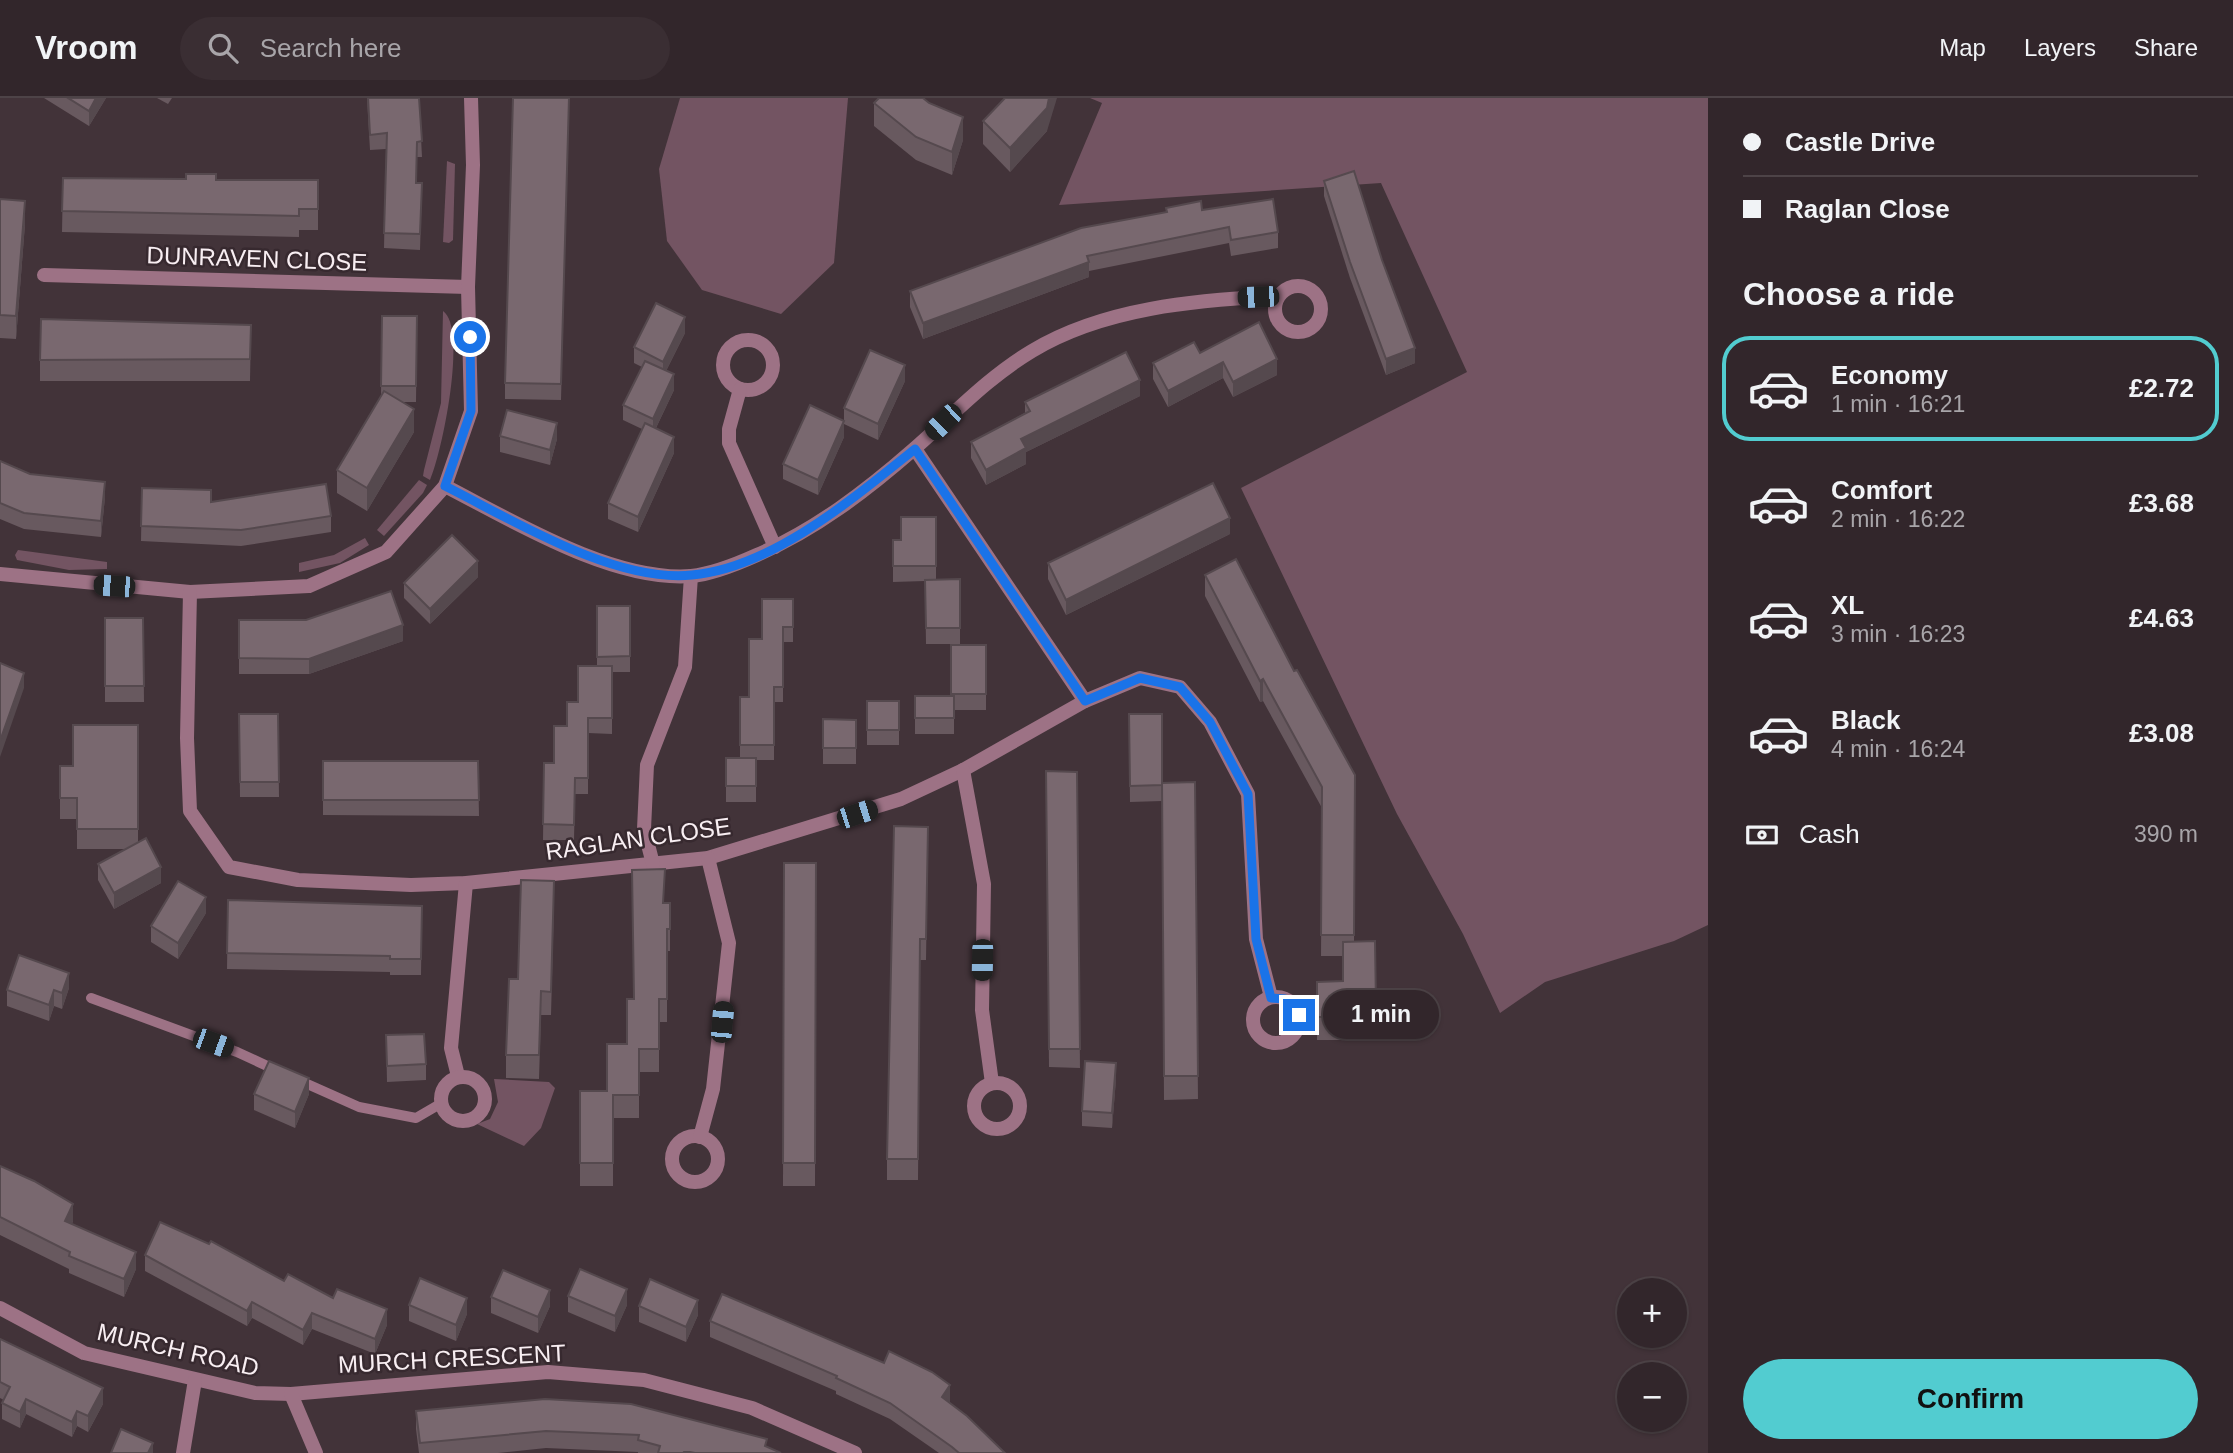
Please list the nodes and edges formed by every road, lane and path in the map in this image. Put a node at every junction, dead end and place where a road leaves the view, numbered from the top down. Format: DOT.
graph roads {
  1 [pos="471,98"];
  2 [pos="44,275"];
  3 [pos="468,288"];
  4 [pos="1278,296"];
  5 [pos="740,389"];
  6 [pos="915,449"];
  7 [pos="445,486"];
  8 [pos="775,547"];
  9 [pos="0,574"];
  10 [pos="691,576"];
  11 [pos="190,592"];
  12 [pos="1085,701"];
  13 [pos="963,770"];
  14 [pos="708,858"];
  15 [pos="653,864"];
  16 [pos="466,883"];
  17 [pos="91,998"];
  18 [pos="1271,998"];
  19 [pos="457,1076"];
  20 [pos="992,1083"];
  21 [pos="440,1104"];
  22 [pos="701,1137"];
  23 [pos="0,1308"];
  24 [pos="195,1380"];
  25 [pos="291,1394"];
  26 [pos="183,1453"];
  27 [pos="316,1453"];
  28 [pos="855,1453"];
  1 -- 3 [label="street"];
  2 -- 3 [label="street, DUNRAVEN CLOSE"];
  3 -- 7 [label="street"];
  4 -- 6 [label="street"];
  5 -- 8 [label="street"];
  6 -- 8 [label="street"];
  6 -- 12 [label="street"];
  7 -- 10 [label="street"];
  7 -- 11 [label="street"];
  8 -- 10 [label="street"];
  9 -- 11 [label="street"];
  10 -- 15 [label="street"];
  11 -- 16 [label="street, RAGLAN CLOSE"];
  12 -- 13 [label="street, RAGLAN CLOSE"];
  12 -- 18 [label="street, RAGLAN CLOSE"];
  13 -- 14 [label="street, RAGLAN CLOSE"];
  13 -- 20 [label="street"];
  14 -- 15 [label="street, RAGLAN CLOSE"];
  14 -- 22 [label="street"];
  15 -- 16 [label="street, RAGLAN CLOSE"];
  16 -- 19 [label="street"];
  17 -- 21 [label="lane"];
  19 -- 21 [label="street"];
  19 -- 21 [label="street"];
  23 -- 24 [label="street, MURCH ROAD"];
  24 -- 25 [label="street, MURCH ROAD"];
  24 -- 26 [label="street"];
  25 -- 27 [label="street"];
  25 -- 28 [label="street, MURCH CRESCENT"];
}
